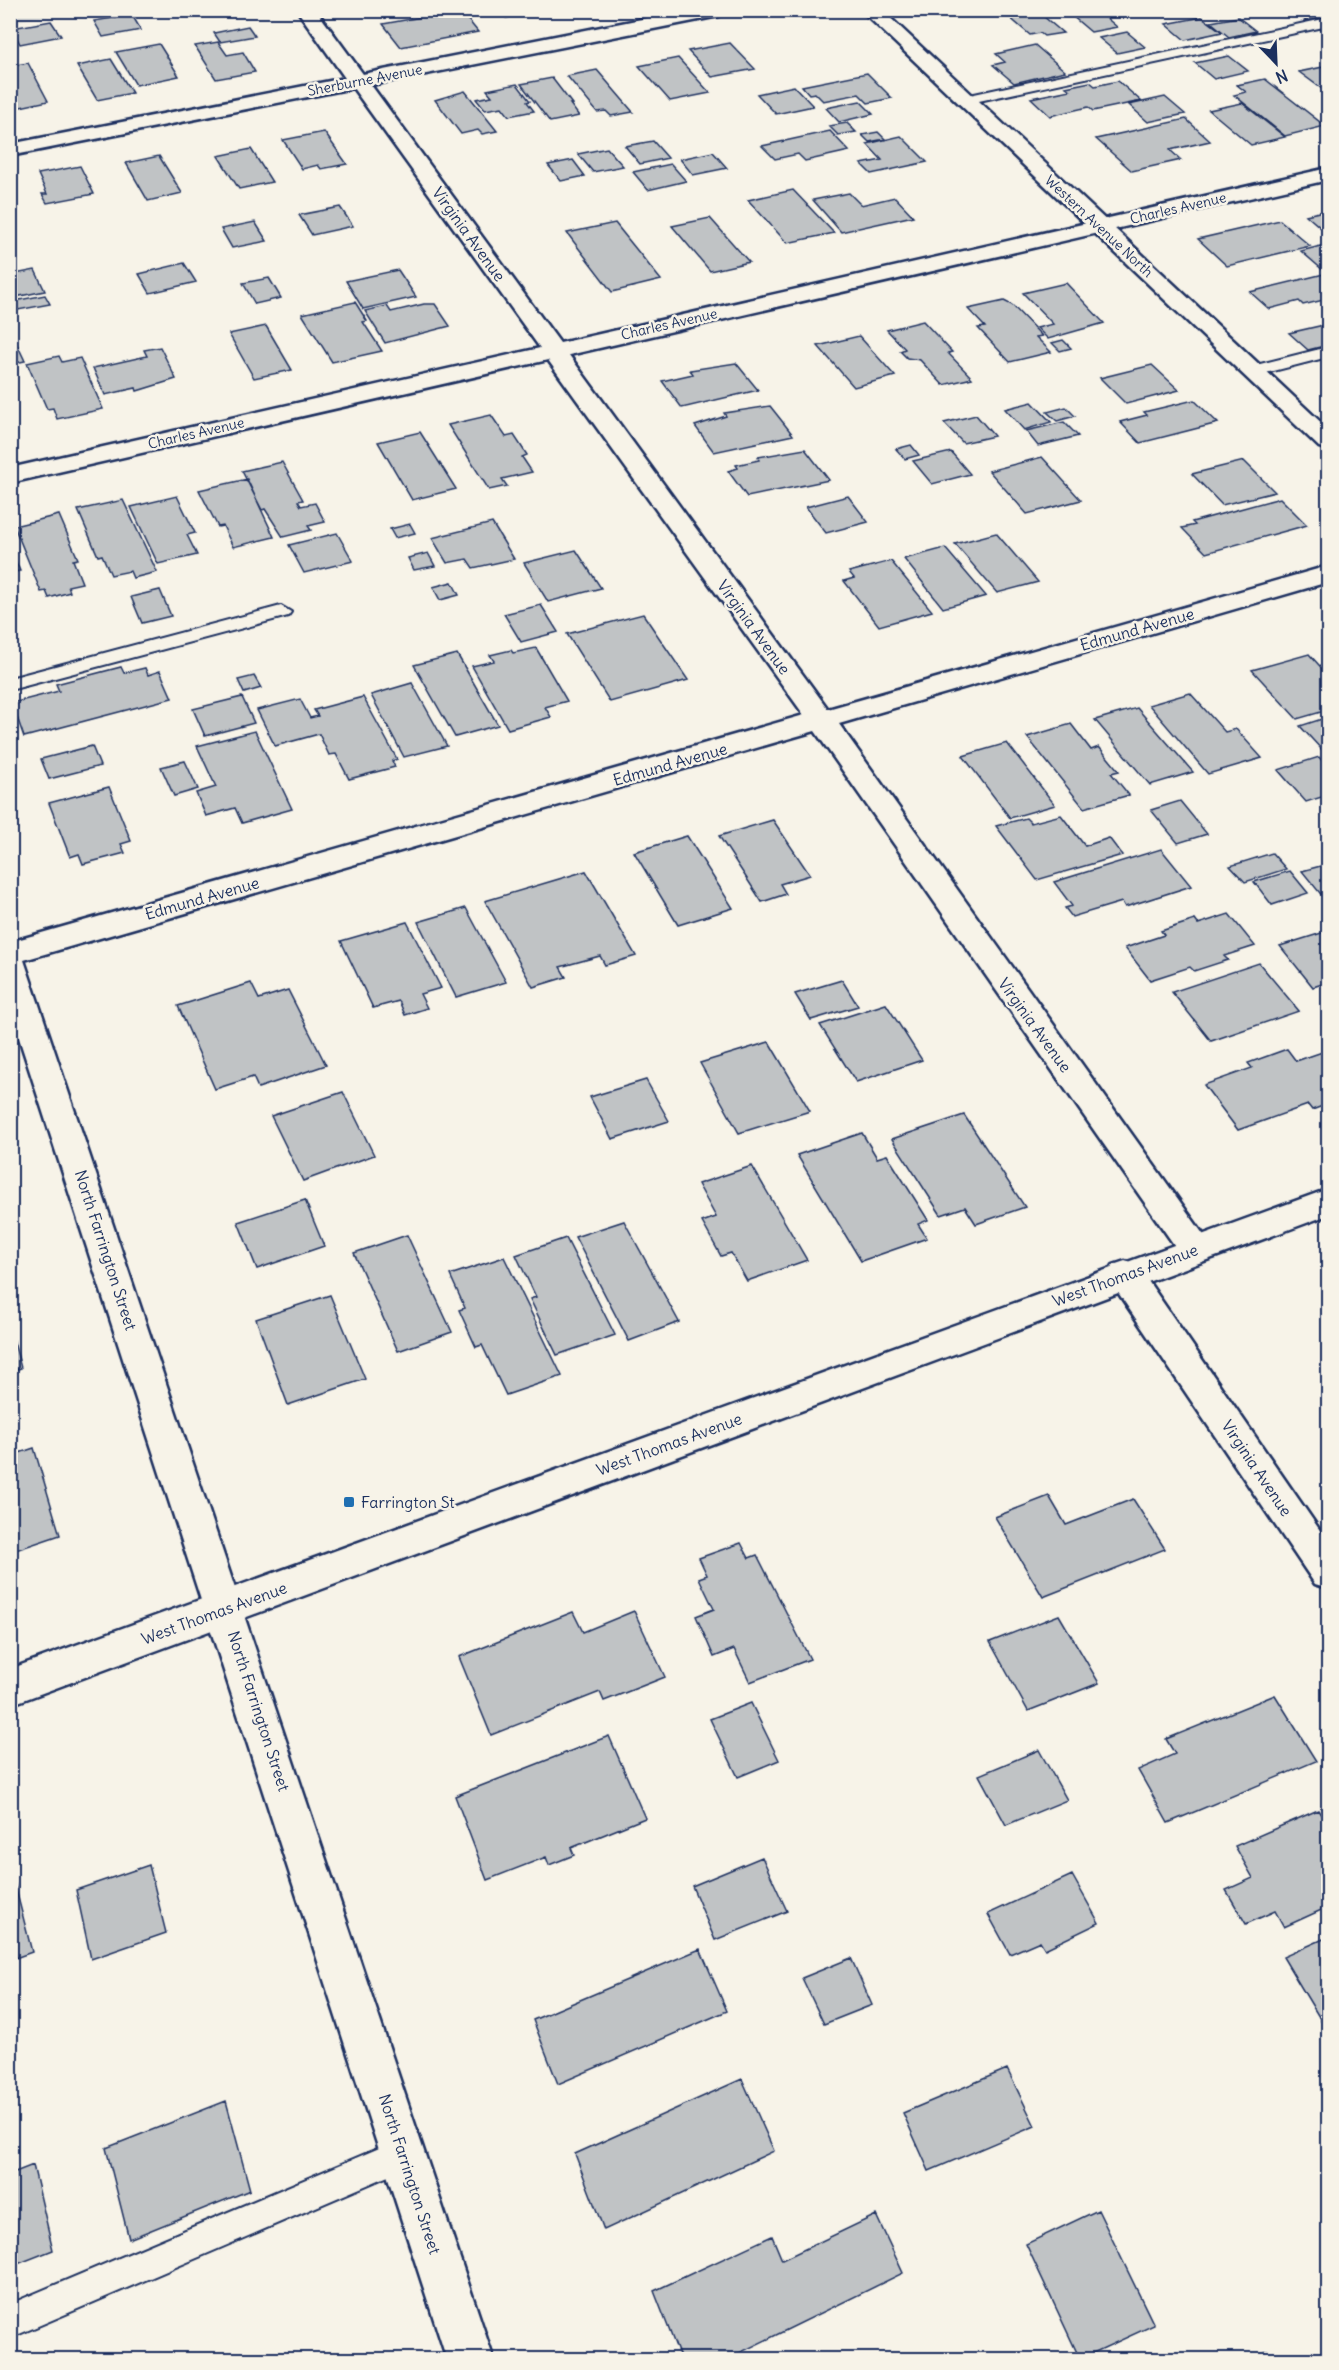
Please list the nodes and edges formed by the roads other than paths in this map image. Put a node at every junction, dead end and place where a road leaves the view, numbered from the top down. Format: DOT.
graph roads {
  1 [pos="306,10"];
  2 [pos="719,10"];
  3 [pos="870,10"];
  4 [pos="1329,22"];
  5 [pos="357,81"];
  6 [pos="965,100"];
  7 [pos="10,150"];
  8 [pos="1329,174"];
  9 [pos="1099,226"];
  10 [pos="553,350"];
  11 [pos="1329,352"];
  12 [pos="1254,371"];
  13 [pos="1329,442"];
  14 [pos="10,476"];
  15 [pos="1329,574"];
  16 [pos="281,612"];
  17 [pos="10,684"];
  18 [pos="822,720"];
  19 [pos="10,953"];
  20 [pos="10,962"];
  21 [pos="1329,1202"];
  22 [pos="1196,1250"];
  23 [pos="1125,1275"];
  24 [pos="1329,1572"];
  25 [pos="226,1609"];
  26 [pos="10,1687"];
  27 [pos="403,2154"];
  28 [pos="10,2321"];
  29 [pos="471,2360"];
  1 -- 5 [label="street, Virginia Avenue"];
  2 -- 5 [label="street, Sherburne Avenue"];
  3 -- 6 [label="street, Western Avenue North"];
  4 -- 6 [label="lane"];
  5 -- 7 [label="street, Sherburne Avenue"];
  5 -- 10 [label="street, Virginia Avenue"];
  6 -- 9 [label="street, Western Avenue North"];
  8 -- 9 [label="street, Charles Avenue"];
  9 -- 10 [label="street, Charles Avenue"];
  9 -- 12 [label="street, Western Avenue North"];
  10 -- 14 [label="street, Charles Avenue"];
  10 -- 18 [label="street, Virginia Avenue"];
  11 -- 12 [label="lane"];
  12 -- 13 [label="street, Western Avenue North"];
  15 -- 18 [label="street, Edmund Avenue"];
  16 -- 17 [label="lane"];
  18 -- 19 [label="street, Edmund Avenue"];
  18 -- 22 [label="street, Virginia Avenue"];
  20 -- 25 [label="street, North Farrington Street"];
  21 -- 22 [label="street, West Thomas Avenue"];
  22 -- 23 [label="street, West Thomas Avenue"];
  23 -- 24 [label="street, Virginia Avenue"];
  23 -- 25 [label="street, West Thomas Avenue"];
  25 -- 26 [label="street, West Thomas Avenue"];
  25 -- 27 [label="street, North Farrington Street"];
  27 -- 28 [label="lane"];
  27 -- 29 [label="street, North Farrington Street"];
}
